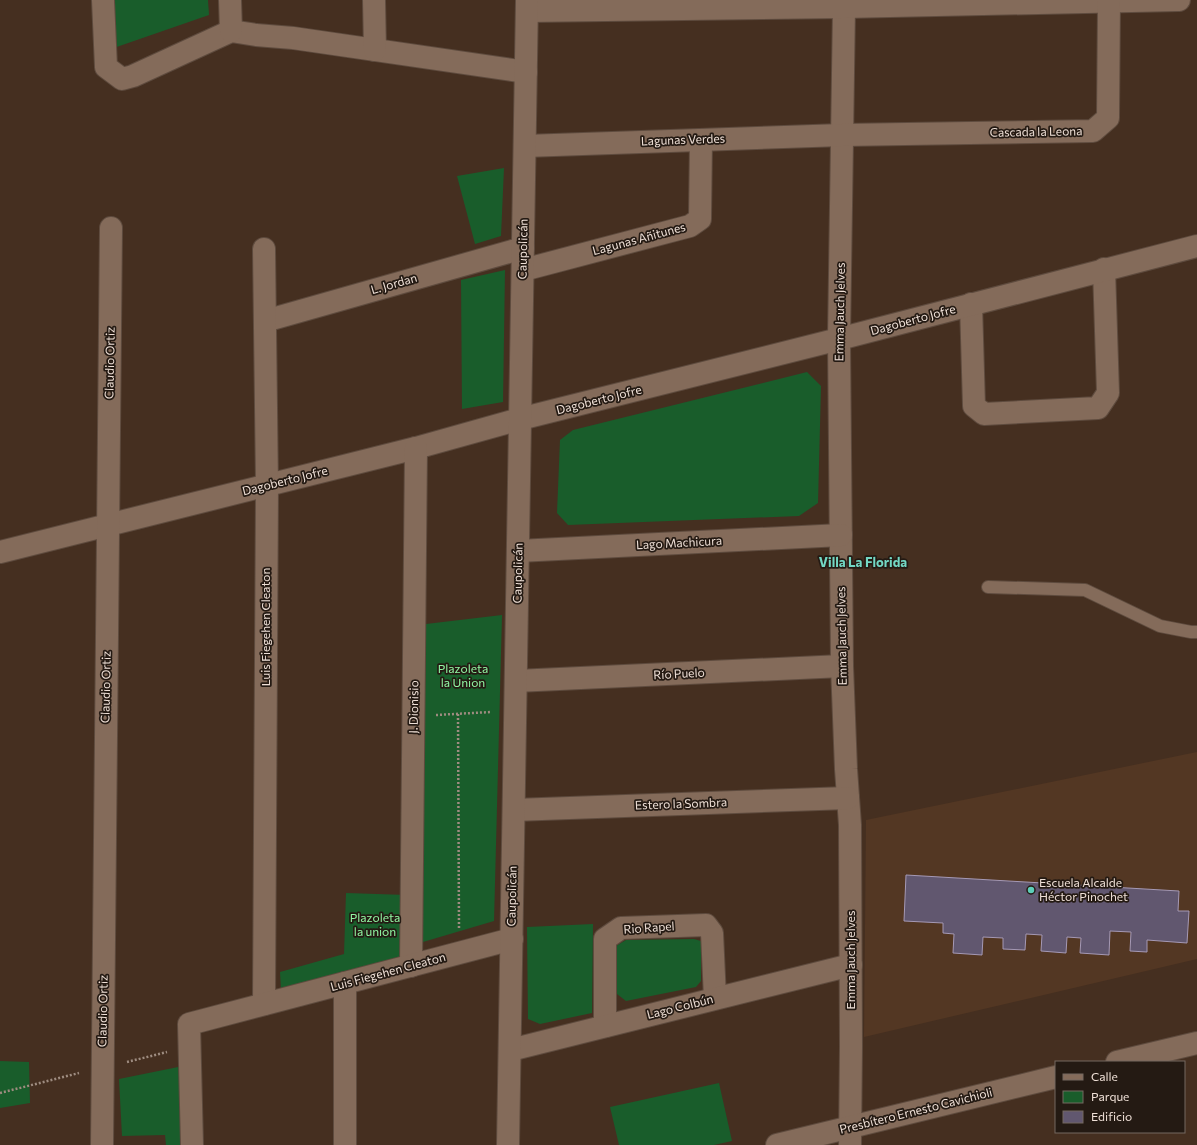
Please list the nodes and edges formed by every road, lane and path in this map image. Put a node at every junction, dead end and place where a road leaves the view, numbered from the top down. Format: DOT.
graph roads {
  1 [pos="103,0"];
  2 [pos="230,0"];
  3 [pos="374,0"];
  4 [pos="1179,0"];
  5 [pos="1109,1"];
  6 [pos="527,6"];
  7 [pos="844,7"];
  8 [pos="231,31"];
  9 [pos="375,50"];
  10 [pos="526,72"];
  11 [pos="842,134"];
  12 [pos="701,140"];
  13 [pos="525,146"];
  14 [pos="111,228"];
  15 [pos="1197,246"];
  16 [pos="523,248"];
  17 [pos="264,249"];
  18 [pos="1104,269"];
  19 [pos="523,270"];
  20 [pos="971,304"];
  21 [pos="265,321"];
  22 [pos="839,340"];
  23 [pos="520,419"];
  24 [pos="416,448"];
  25 [pos="267,486"];
  26 [pos="108,524"];
  27 [pos="841,535"];
  28 [pos="518,551"];
  29 [pos="0,552"];
  30 [pos="988,587"];
  31 [pos="1197,632"];
  32 [pos="842,666"];
  33 [pos="516,681"];
  34 [pos="516,711"];
  35 [pos="458,714"];
  36 [pos="414,716"];
  37 [pos="848,798"];
  38 [pos="514,810"];
  39 [pos="512,938"];
  40 [pos="459,953"];
  41 [pos="851,965"];
  42 [pos="411,966"];
  43 [pos="345,983"];
  44 [pos="715,998"];
  45 [pos="264,1004"];
  46 [pos="605,1026"];
  47 [pos="1197,1043"];
  48 [pos="510,1050"];
  49 [pos="1121,1061"];
  50 [pos="1055,1077"];
  51 [pos="850,1136"];
  52 [pos="102,1145"];
  53 [pos="192,1145"];
  54 [pos="344,1145"];
  55 [pos="508,1145"];
  56 [pos="777,1145"];
  1 -- 8 [label="street"];
  2 -- 8 [label="street"];
  3 -- 9 [label="street"];
  4 -- 5 [label="street"];
  5 -- 7 [label="street"];
  5 -- 11 [label="street, Cascada la Leona"];
  6 -- 7 [label="street"];
  6 -- 10 [label="street, Caupolicán"];
  7 -- 11 [label="street, Emma Jauch Jelves"];
  8 -- 9 [label="street"];
  9 -- 10 [label="street"];
  10 -- 13 [label="street, Caupolicán"];
  11 -- 12 [label="street, Lagunas Verdes"];
  11 -- 22 [label="street, Emma Jauch Jelves"];
  12 -- 13 [label="street, Lagunas Verdes"];
  12 -- 19 [label="street, Lagunas Añitunes"];
  13 -- 16 [label="street, Caupolicán"];
  14 -- 26 [label="street, Claudio Ortiz"];
  15 -- 18 [label="street, Dagoberto Jofre"];
  16 -- 19 [label="street, Caupolicán"];
  16 -- 21 [label="street, L. Jordan"];
  17 -- 21 [label="street, Luis Fiegehen Cleaton"];
  18 -- 20 [label="street, Dagoberto Jofre"];
  18 -- 20 [label="street"];
  19 -- 23 [label="street, Caupolicán"];
  20 -- 22 [label="street, Dagoberto Jofre"];
  21 -- 25 [label="street, Luis Fiegehen Cleaton"];
  22 -- 23 [label="street, Dagoberto Jofre"];
  22 -- 27 [label="street, Emma Jauch Jelves"];
  23 -- 24 [label="street, Dagoberto Jofre"];
  23 -- 28 [label="street, Caupolicán"];
  24 -- 25 [label="street, Dagoberto Jofre"];
  24 -- 36 [label="street, J. Dionisio"];
  25 -- 26 [label="street, Dagoberto Jofre"];
  25 -- 45 [label="street, Luis Fiegehen Cleaton"];
  26 -- 29 [label="street, Dagoberto Jofre"];
  26 -- 52 [label="street, Claudio Ortiz"];
  27 -- 28 [label="street, Lago Machicura"];
  27 -- 32 [label="street, Emma Jauch Jelves"];
  28 -- 33 [label="street, Caupolicán"];
  30 -- 31 [label="lane"];
  32 -- 33 [label="street, Río Puelo"];
  32 -- 37 [label="street, Emma Jauch Jelves"];
  33 -- 34 [label="street, Caupolicán"];
  34 -- 35 [label="path"];
  34 -- 38 [label="street, Caupolicán"];
  35 -- 36 [label="path"];
  35 -- 40 [label="path"];
  36 -- 42 [label="street, J. Dionisio"];
  37 -- 38 [label="street, Estero la Sombra"];
  37 -- 41 [label="street, Emma Jauch Jelves"];
  38 -- 39 [label="street, Caupolicán"];
  39 -- 40 [label="street, Luis Fiegehen Cleaton"];
  39 -- 48 [label="street, Caupolicán"];
  40 -- 42 [label="street, Luis Fiegehen Cleaton"];
  41 -- 44 [label="street, Lago Colbún"];
  41 -- 51 [label="street, Emma Jauch Jelves"];
  42 -- 43 [label="street, Luis Fiegehen Cleaton"];
  43 -- 45 [label="street, Luis Fiegehen Cleaton"];
  43 -- 54 [label="street"];
  44 -- 46 [label="street, Lago Colbún"];
  44 -- 46 [label="street, Rio Rapel"];
  45 -- 53 [label="street, Luis Fiegehen Cleaton"];
  46 -- 48 [label="street, Lago Colbún"];
  47 -- 49 [label="street"];
  48 -- 55 [label="street, Caupolicán"];
  50 -- 51 [label="street, Presbítero Ernesto Cavichioli"];
  51 -- 56 [label="street, Presbítero Ernesto Cavichioli"];
}
